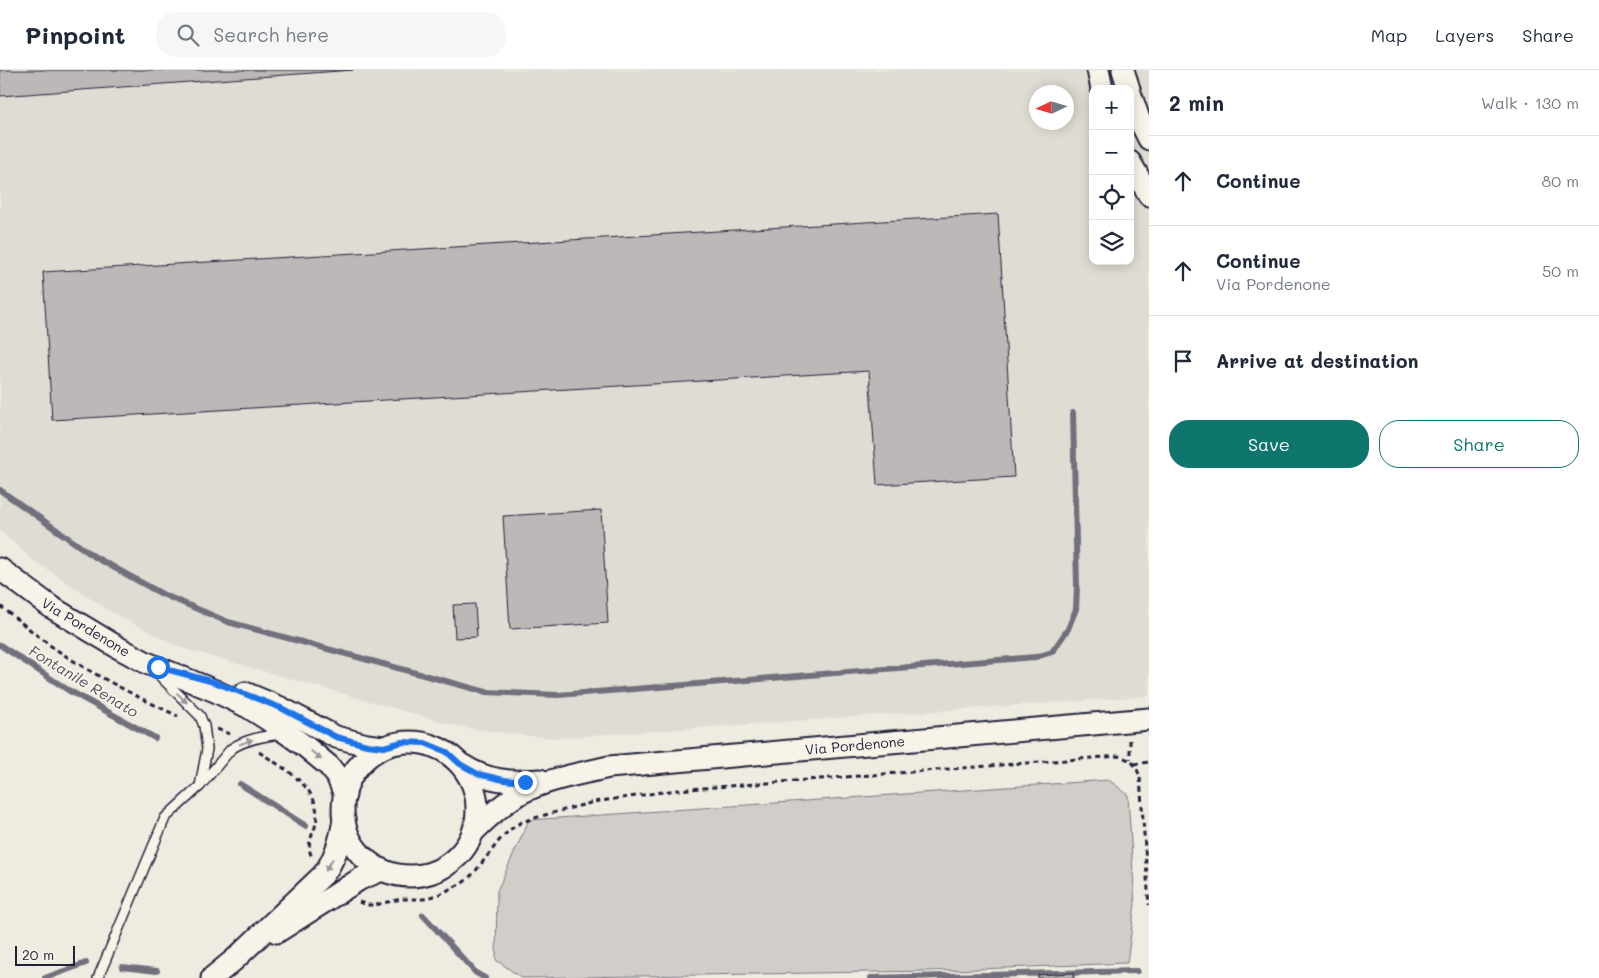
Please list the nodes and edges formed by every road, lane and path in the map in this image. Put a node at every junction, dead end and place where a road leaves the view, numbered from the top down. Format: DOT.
graph roads {
  1 [pos="1098,70"];
  2 [pos="1123,70"];
  3 [pos="1101,85"];
  4 [pos="1128,85"];
  5 [pos="1134,105"];
  6 [pos="1149,139"];
  7 [pos="1134,169"];
  8 [pos="1149,195"];
  9 [pos="0,569"];
  10 [pos="0,606"];
  11 [pos="147,663"];
  12 [pos="168,671"];
  13 [pos="152,703"];
  14 [pos="1149,719"];
  15 [pos="288,732"];
  16 [pos="384,747"];
  17 [pos="1149,762"];
  18 [pos="460,764"];
  19 [pos="1134,764"];
  20 [pos="563,778"];
  21 [pos="200,786"];
  22 [pos="345,795"];
  23 [pos="594,802"];
  24 [pos="344,819"];
  25 [pos="474,831"];
  26 [pos="382,870"];
  27 [pos="1149,905"];
  28 [pos="234,960"];
  29 [pos="98,978"];
  30 [pos="212,978"];
  1 -- 3 [label="street"];
  2 -- 4 [label="street"];
  5 -- 6 [label="street"];
  7 -- 8 [label="street"];
  9 -- 11 [label="street, Via Pordenone"];
  10 -- 13 [label="path"];
  11 -- 12 [label="street, Via Pordenone"];
  11 -- 21 [label="lane, one-way"];
  12 -- 15 [label="street, Via Pordenone"];
  12 -- 16 [label="street"];
  14 -- 20 [label="street, Via Pordenone"];
  21 -- 15 [label="lane, one-way"];
  15 -- 22 [label="street, Via Pordenone, one-way"];
  16 -- 18 [label="street, Via Pordenone"];
  16 -- 22 [label="street, Via Pordenone"];
  17 -- 19 [label="path"];
  18 -- 20 [label="street, Via Pordenone"];
  18 -- 25 [label="street, Via Pordenone"];
  19 -- 23 [label="path"];
  19 -- 27 [label="path"];
  20 -- 25 [label="street, Via Pordenone"];
  21 -- 29 [label="lane"];
  22 -- 24 [label="street, Via Pordenone"];
  24 -- 26 [label="street, Via Pordenone"];
  24 -- 28 [label="street, one-way"];
  25 -- 26 [label="street, Via Pordenone"];
  26 -- 28 [label="street"];
  28 -- 30 [label="street"];
}
